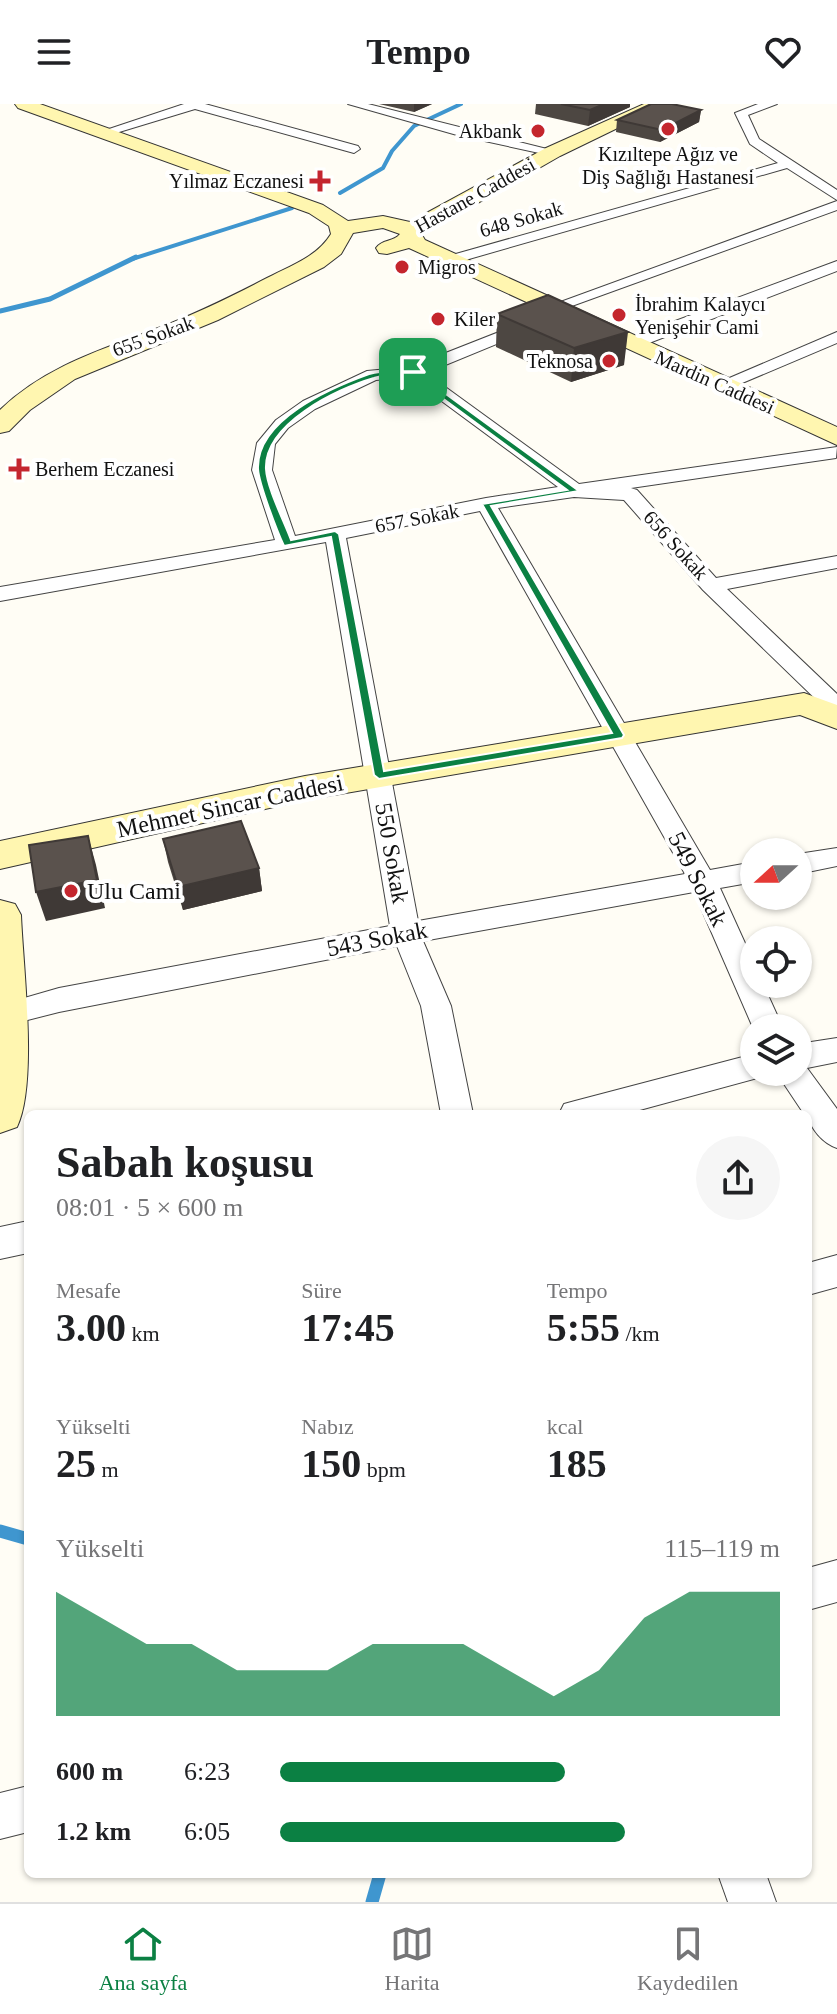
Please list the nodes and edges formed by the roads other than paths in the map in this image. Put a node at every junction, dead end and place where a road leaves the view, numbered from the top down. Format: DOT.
graph roads {
  1 [pos="24,104"];
  2 [pos="50,104"];
  3 [pos="194,104"];
  4 [pos="354,104"];
  5 [pos="629,104"];
  6 [pos="658,104"];
  7 [pos="771,104"];
  8 [pos="606,121"];
  9 [pos="113,130"];
  10 [pos="354,149"];
  11 [pos="544,150"];
  12 [pos="788,164"];
  13 [pos="837,196"];
  14 [pos="837,205"];
  15 [pos="372,222"];
  16 [pos="411,235"];
  17 [pos="361,245"];
  18 [pos="450,260"];
  19 [pos="837,266"];
  20 [pos="549,313"];
  21 [pos="837,337"];
  22 [pos="630,344"];
  23 [pos="413,372"];
  24 [pos="722,385"];
  25 [pos="0,425"];
  26 [pos="831,429"];
  27 [pos="837,452"];
  28 [pos="575,491"];
  29 [pos="486,504"];
  30 [pos="335,534"];
  31 [pos="287,544"];
  32 [pos="837,562"];
  33 [pos="711,585"];
  34 [pos="0,594"];
  35 [pos="837,707"];
  36 [pos="837,718"];
  37 [pos="618,735"];
  38 [pos="379,775"];
  39 [pos="0,855"];
  40 [pos="837,857"];
  41 [pos="812,861"];
  42 [pos="740,874"];
  43 [pos="703,881"];
  44 [pos="0,915"];
  45 [pos="406,934"];
  46 [pos="762,1014"];
  47 [pos="3,1016"];
  48 [pos="837,1050"];
  49 [pos="812,1054"];
  50 [pos="740,1071"];
  51 [pos="802,1086"];
  52 [pos="456,1110"];
  53 [pos="590,1110"];
  54 [pos="0,1113"];
  55 [pos="837,1134"];
  56 [pos="24,1238"];
  57 [pos="0,1243"];
  58 [pos="837,1271"];
  59 [pos="812,1278"];
  60 [pos="837,1581"];
  61 [pos="812,1588"];
  62 [pos="24,1810"];
  63 [pos="0,1816"];
  64 [pos="743,1878"];
  65 [pos="752,1902"];
  1 -- 9 [label="main road, Mardin Caddesi"];
  2 -- 9 [label="main road, Mardin Caddesi"];
  3 -- 9 [label="street"];
  3 -- 10 [label="street"];
  4 -- 11 [label="street"];
  5 -- 8 [label="main road, Hastane Caddesi"];
  6 -- 8 [label="main road, Hastane Caddesi"];
  7 -- 12 [label="street"];
  8 -- 11 [label="main road, Hastane Caddesi"];
  9 -- 15 [label="main road, Mardin Caddesi"];
  9 -- 17 [label="main road, Mardin Caddesi"];
  11 -- 15 [label="main road, Hastane Caddesi"];
  11 -- 16 [label="main road, Hastane Caddesi"];
  12 -- 13 [label="street"];
  12 -- 18 [label="street, 648 Sokak"];
  14 -- 20 [label="street"];
  15 -- 16 [label="main road, Hastane Caddesi"];
  15 -- 17 [label="main road"];
  16 -- 17 [label="main road"];
  16 -- 18 [label="main road, Mardin Caddesi"];
  17 -- 20 [label="main road, Mardin Caddesi"];
  17 -- 25 [label="main road, 655 Sokak"];
  18 -- 20 [label="main road, Mardin Caddesi"];
  19 -- 22 [label="street"];
  20 -- 22 [label="main road, Mardin Caddesi"];
  20 -- 23 [label="street"];
  20 -- 27 [label="main road, Mardin Caddesi"];
  21 -- 24 [label="street"];
  22 -- 24 [label="main road, Mardin Caddesi"];
  23 -- 28 [label="street"];
  23 -- 31 [label="street"];
  24 -- 26 [label="main road, Mardin Caddesi"];
  27 -- 28 [label="street, 657 Sokak"];
  28 -- 29 [label="street, 657 Sokak"];
  28 -- 33 [label="street, 656 Sokak"];
  29 -- 30 [label="street, 657 Sokak"];
  29 -- 37 [label="street, 549 Sokak"];
  30 -- 31 [label="street, 657 Sokak"];
  30 -- 38 [label="street, 550 Sokak"];
  31 -- 34 [label="street, 657 Sokak"];
  32 -- 33 [label="street"];
  33 -- 35 [label="street, 656 Sokak"];
  36 -- 37 [label="main road, Mehmet Sincar Caddesi"];
  37 -- 38 [label="main road, Mehmet Sincar Caddesi"];
  37 -- 43 [label="street, 549 Sokak"];
  38 -- 39 [label="main road, Mehmet Sincar Caddesi"];
  38 -- 45 [label="street, 550 Sokak"];
  40 -- 41 [label="street"];
  42 -- 43 [label="street, 543 Sokak"];
  43 -- 45 [label="street, 543 Sokak"];
  43 -- 46 [label="street, 549 Sokak"];
  44 -- 47 [label="main road"];
  45 -- 47 [label="street, 543 Sokak"];
  45 -- 52 [label="street, 550 Sokak"];
  47 -- 54 [label="main road"];
  48 -- 49 [label="street"];
  50 -- 53 [label="street"];
  51 -- 55 [label="street"];
  56 -- 57 [label="street"];
  58 -- 59 [label="street"];
  60 -- 61 [label="street"];
  62 -- 63 [label="street"];
  64 -- 65 [label="street"];
}
